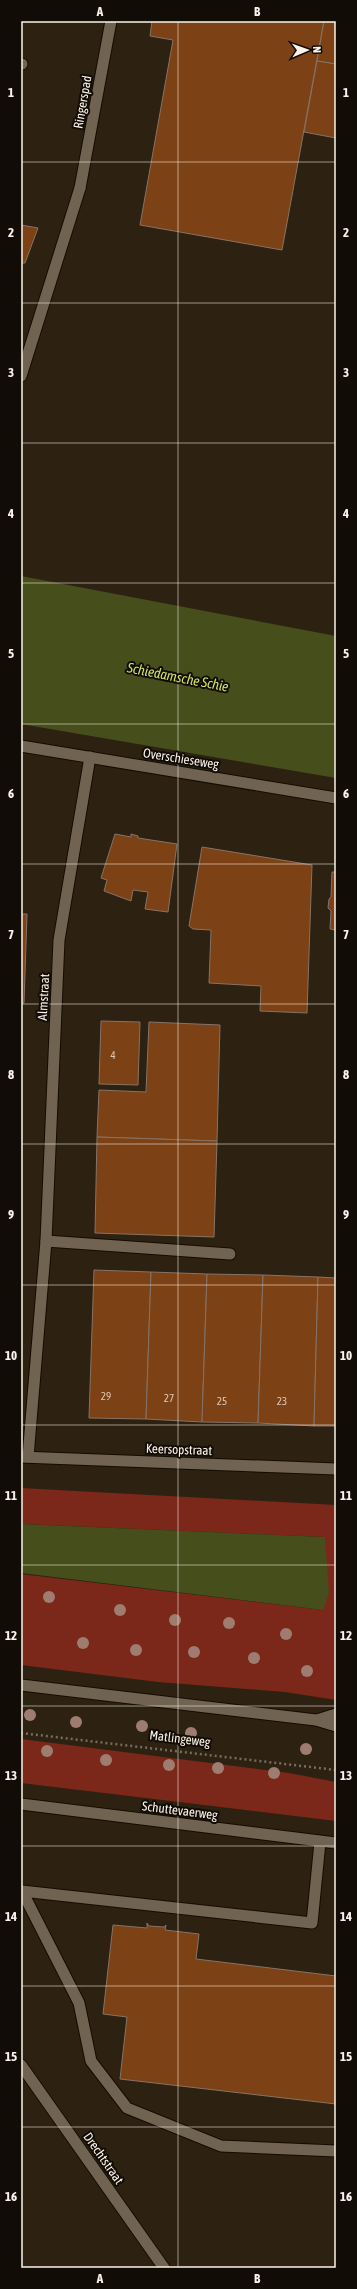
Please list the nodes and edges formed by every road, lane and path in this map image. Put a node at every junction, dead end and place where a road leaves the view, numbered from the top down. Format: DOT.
graph roads {
  1 [pos="111,21"];
  2 [pos="21,376"];
  3 [pos="21,746"];
  4 [pos="90,757"];
  5 [pos="336,798"];
  6 [pos="46,1241"];
  7 [pos="230,1254"];
  8 [pos="24,1457"];
  9 [pos="336,1469"];
  10 [pos="21,1685"];
  11 [pos="336,1714"];
  12 [pos="316,1720"];
  13 [pos="336,1726"];
  14 [pos="21,1733"];
  15 [pos="336,1770"];
  16 [pos="21,1804"];
  17 [pos="320,1842"];
  18 [pos="336,1843"];
  19 [pos="21,2065"];
  20 [pos="336,2151"];
  21 [pos="164,2268"];
  1 -- 2 [label="street, Ringerspad"];
  3 -- 4 [label="street, Overschieseweg"];
  4 -- 5 [label="street, Overschieseweg"];
  4 -- 6 [label="street, Almstraat"];
  6 -- 7 [label="street"];
  6 -- 8 [label="street, Almstraat"];
  8 -- 9 [label="street, Keersopstraat"];
  10 -- 12 [label="street"];
  11 -- 12 [label="street"];
  12 -- 13 [label="street"];
  14 -- 15 [label="path, Matlingeweg"];
  16 -- 17 [label="street, Schuttevaerweg"];
  17 -- 18 [label="street, Schuttevaerweg"];
  17 -- 20 [label="street"];
  19 -- 21 [label="street, Drechtstraat"];
}
